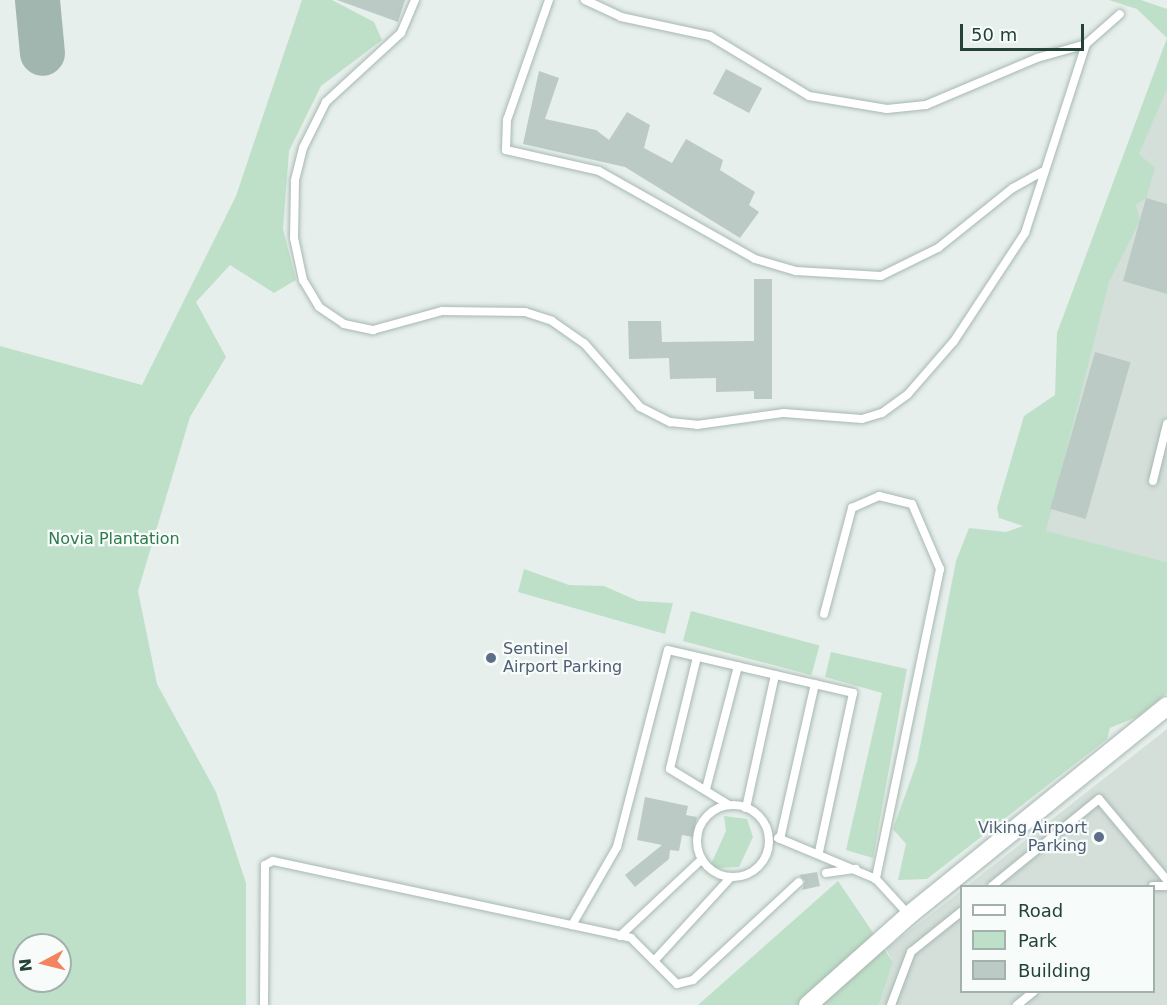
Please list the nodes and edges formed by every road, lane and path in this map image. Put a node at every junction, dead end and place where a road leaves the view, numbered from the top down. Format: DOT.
graph roads {
  1 [pos="415,0"];
  2 [pos="549,0"];
  3 [pos="585,0"];
  4 [pos="1120,14"];
  5 [pos="1086,44"];
  6 [pos="1042,172"];
  7 [pos="1167,424"];
  8 [pos="1153,481"];
  9 [pos="824,614"];
  10 [pos="697,657"];
  11 [pos="738,666"];
  12 [pos="775,675"];
  13 [pos="815,684"];
  14 [pos="1167,706"];
  15 [pos="706,789"];
  16 [pos="729,805"];
  17 [pos="746,808"];
  18 [pos="769,835"];
  19 [pos="780,839"];
  20 [pos="819,852"];
  21 [pos="702,859"];
  22 [pos="858,868"];
  23 [pos="826,873"];
  24 [pos="730,878"];
  25 [pos="876,879"];
  26 [pos="1167,880"];
  27 [pos="800,882"];
  28 [pos="993,885"];
  29 [pos="960,913"];
  30 [pos="909,915"];
  31 [pos="572,926"];
  32 [pos="620,936"];
  33 [pos="654,961"];
  34 [pos="1032,993"];
  35 [pos="264,1005"];
  36 [pos="808,1005"];
  37 [pos="891,1005"];
  38 [pos="1017,1005"];
  1 -- 6 [label="lane"];
  2 -- 6 [label="lane"];
  3 -- 5 [label="lane"];
  4 -- 5 [label="lane"];
  5 -- 6 [label="lane"];
  7 -- 8 [label="lane"];
  9 -- 25 [label="lane"];
  10 -- 11 [label="lane"];
  10 -- 15 [label="lane"];
  10 -- 31 [label="lane"];
  11 -- 12 [label="lane"];
  11 -- 15 [label="lane"];
  12 -- 13 [label="lane"];
  12 -- 17 [label="lane"];
  13 -- 19 [label="lane"];
  13 -- 20 [label="lane"];
  14 -- 30 [label="street"];
  15 -- 16 [label="lane"];
  16 -- 17 [label="lane"];
  16 -- 21 [label="lane"];
  17 -- 18 [label="lane"];
  18 -- 19 [label="lane"];
  18 -- 24 [label="lane"];
  19 -- 20 [label="lane"];
  20 -- 22 [label="lane"];
  21 -- 24 [label="lane"];
  21 -- 32 [label="lane"];
  22 -- 23 [label="lane"];
  22 -- 25 [label="lane"];
  24 -- 33 [label="lane"];
  25 -- 30 [label="lane"];
  26 -- 28 [label="lane"];
  27 -- 33 [label="lane"];
  29 -- 37 [label="lane"];
  30 -- 36 [label="street"];
  31 -- 32 [label="lane"];
  31 -- 35 [label="lane"];
  32 -- 33 [label="lane"];
  34 -- 38 [label="lane"];
}
